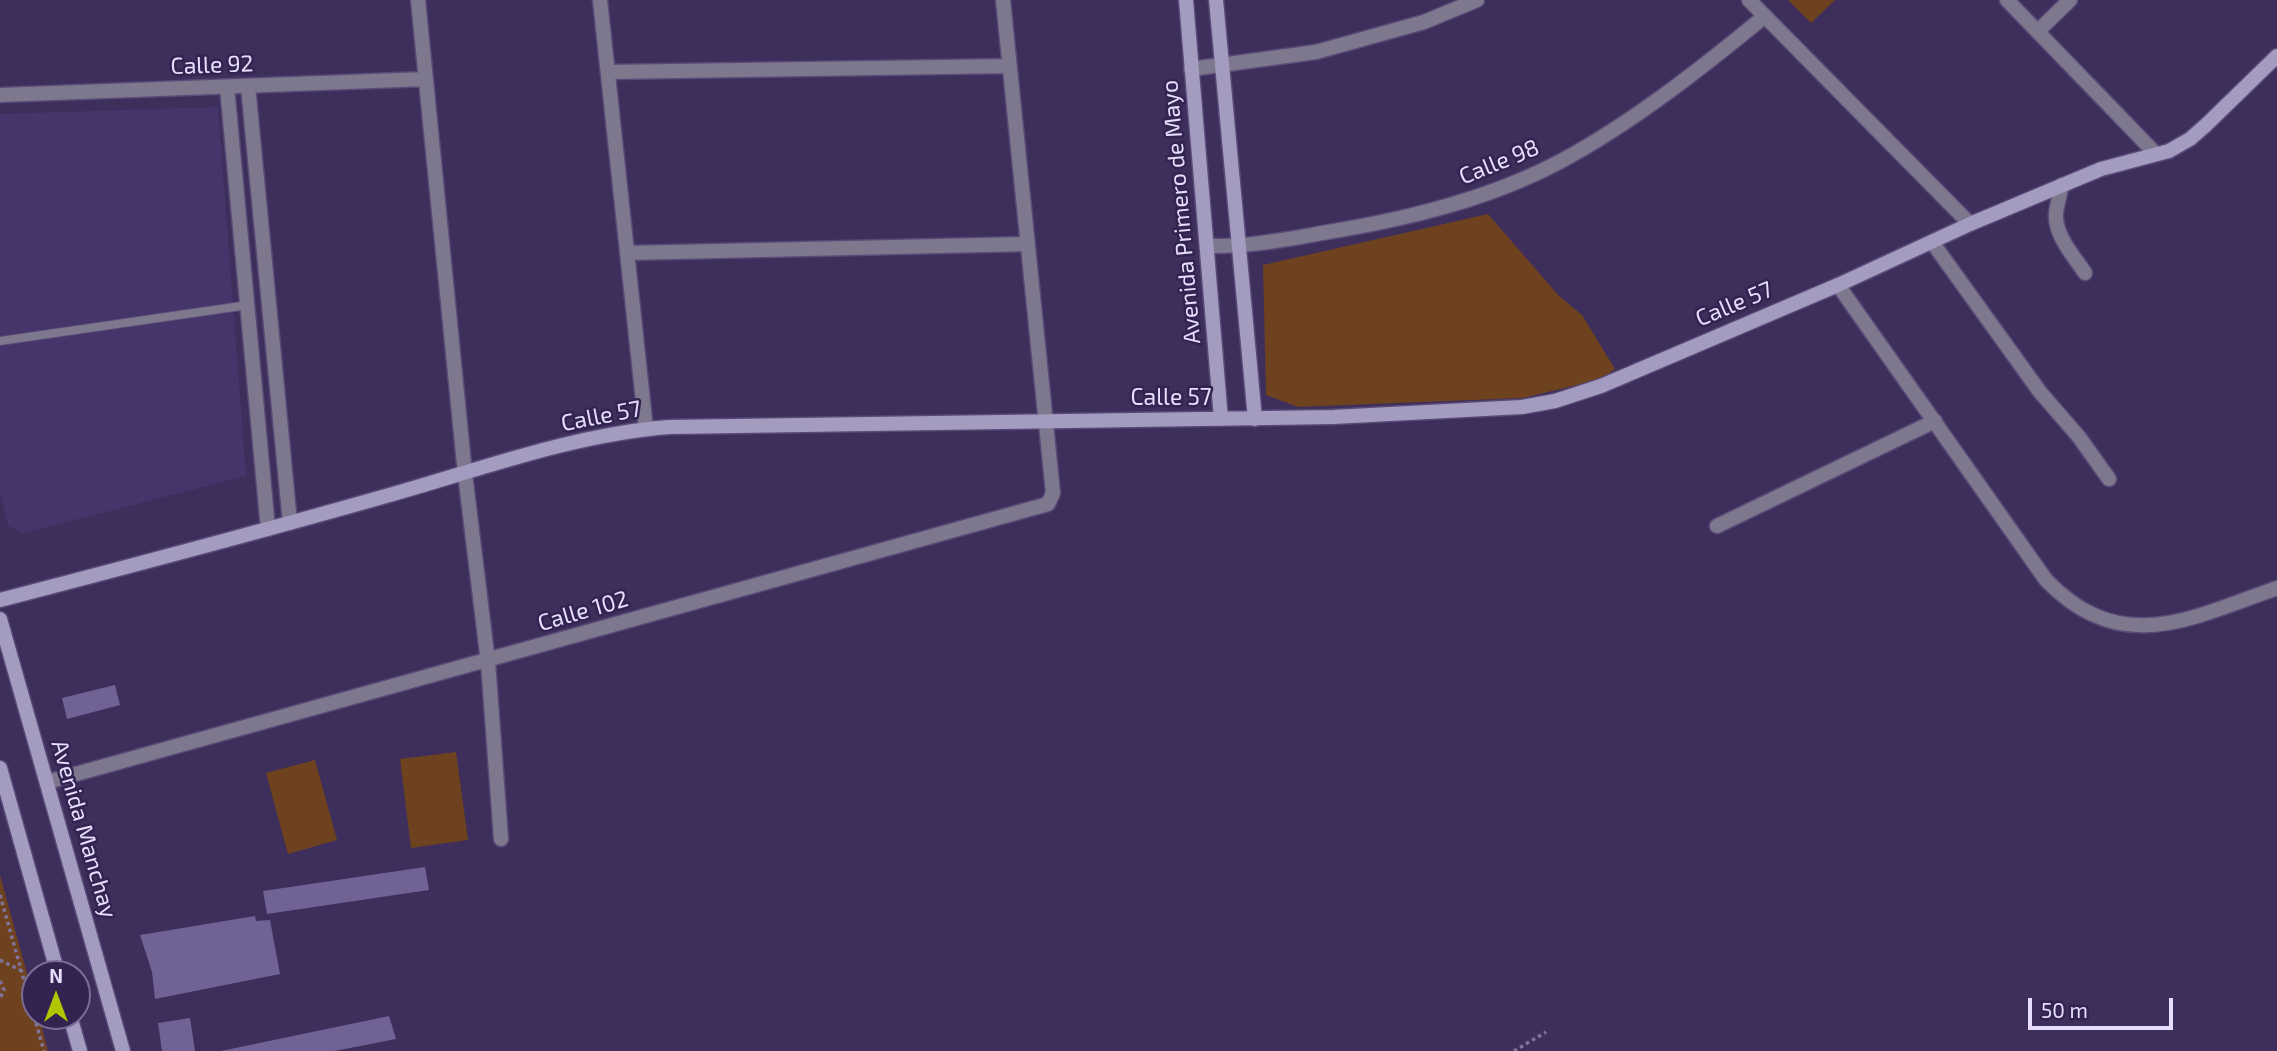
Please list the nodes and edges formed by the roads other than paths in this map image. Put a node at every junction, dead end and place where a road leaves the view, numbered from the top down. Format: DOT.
graph roads {
  1 [pos="418,0"];
  2 [pos="600,0"];
  3 [pos="1003,0"];
  4 [pos="1186,0"];
  5 [pos="1216,0"];
  6 [pos="1477,0"];
  7 [pos="1749,0"];
  8 [pos="2007,0"];
  9 [pos="2070,0"];
  10 [pos="1765,16"];
  11 [pos="2038,31"];
  12 [pos="2277,55"];
  13 [pos="1223,65"];
  14 [pos="1009,66"];
  15 [pos="1191,69"];
  16 [pos="608,72"];
  17 [pos="426,79"];
  18 [pos="248,86"];
  19 [pos="227,87"];
  20 [pos="0,95"];
  21 [pos="2156,154"];
  22 [pos="2062,185"];
  23 [pos="1970,224"];
  24 [pos="1932,242"];
  25 [pos="1028,244"];
  26 [pos="1207,246"];
  27 [pos="1239,246"];
  28 [pos="627,253"];
  29 [pos="2085,273"];
  30 [pos="1838,285"];
  31 [pos="248,305"];
  32 [pos="0,341"];
  33 [pos="1221,419"];
  34 [pos="1255,419"];
  35 [pos="1046,420"];
  36 [pos="1935,421"];
  37 [pos="646,429"];
  38 [pos="465,474"];
  39 [pos="2109,479"];
  40 [pos="290,523"];
  41 [pos="1717,526"];
  42 [pos="268,529"];
  43 [pos="2277,588"];
  44 [pos="0,600"];
  45 [pos="0,619"];
  46 [pos="488,662"];
  47 [pos="0,768"];
  48 [pos="47,782"];
  49 [pos="501,839"];
  50 [pos="54,960"];
  51 [pos="74,1030"];
  52 [pos="80,1051"];
  53 [pos="123,1051"];
  1 -- 17 [label="street"];
  2 -- 16 [label="street"];
  3 -- 14 [label="street, Calle 102"];
  4 -- 15 [label="street, Avenida Primero de Mayo"];
  5 -- 13 [label="street"];
  6 -- 13 [label="street"];
  7 -- 10 [label="street"];
  8 -- 11 [label="street"];
  9 -- 11 [label="street"];
  10 -- 23 [label="street"];
  10 -- 27 [label="street, Calle 98"];
  11 -- 21 [label="street"];
  12 -- 21 [label="street, Calle 57"];
  13 -- 15 [label="street"];
  13 -- 27 [label="street"];
  14 -- 16 [label="street"];
  14 -- 25 [label="street, Calle 102"];
  15 -- 26 [label="street, Avenida Primero de Mayo"];
  16 -- 28 [label="street"];
  17 -- 18 [label="street, Calle 92"];
  17 -- 38 [label="street"];
  18 -- 19 [label="street, Calle 92"];
  18 -- 40 [label="street"];
  19 -- 20 [label="street, Calle 92"];
  19 -- 31 [label="street"];
  21 -- 22 [label="street, Calle 57"];
  22 -- 23 [label="street, Calle 57"];
  22 -- 29 [label="street"];
  23 -- 24 [label="street, Calle 57"];
  24 -- 30 [label="street, Calle 57"];
  24 -- 39 [label="street"];
  25 -- 28 [label="street"];
  25 -- 35 [label="street, Calle 102"];
  26 -- 27 [label="street, Calle 98"];
  26 -- 33 [label="street, Avenida Primero de Mayo"];
  27 -- 34 [label="street"];
  28 -- 37 [label="street"];
  30 -- 34 [label="street, Calle 57"];
  30 -- 36 [label="street"];
  31 -- 32 [label="lane"];
  31 -- 42 [label="street"];
  33 -- 34 [label="street, Calle 57"];
  33 -- 35 [label="street, Calle 57"];
  35 -- 37 [label="street, Calle 57"];
  35 -- 46 [label="street, Calle 102"];
  36 -- 41 [label="street"];
  36 -- 43 [label="street"];
  37 -- 38 [label="street, Calle 57"];
  38 -- 40 [label="street, Calle 57"];
  38 -- 46 [label="street"];
  40 -- 42 [label="street, Calle 57"];
  42 -- 44 [label="street, Calle 57"];
  45 -- 48 [label="street, Avenida Manchay"];
  46 -- 48 [label="street, Calle 102"];
  46 -- 49 [label="street"];
  47 -- 50 [label="street"];
  48 -- 53 [label="street, Avenida Manchay"];
  51 -- 52 [label="street"];
}
